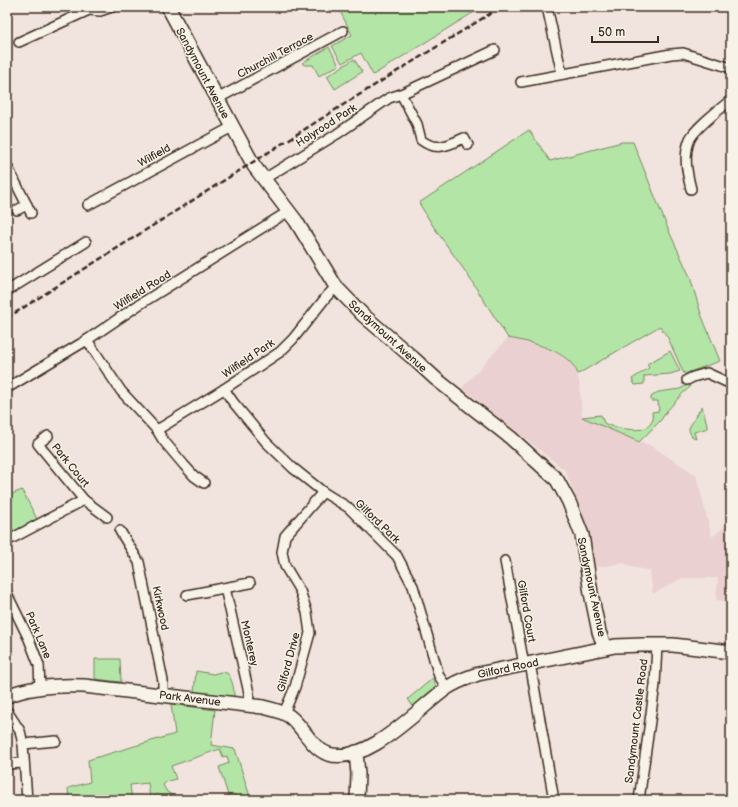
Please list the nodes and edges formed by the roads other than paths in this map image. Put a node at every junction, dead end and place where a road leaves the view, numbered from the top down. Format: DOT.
graph roads {
  1 [pos="112,7"];
  2 [pos="168,7"];
  3 [pos="547,7"];
  4 [pos="343,31"];
  5 [pos="19,42"];
  6 [pos="495,50"];
  7 [pos="731,68"];
  8 [pos="562,74"];
  9 [pos="521,82"];
  10 [pos="401,94"];
  11 [pos="217,99"];
  12 [pos="731,100"];
  13 [pos="232,127"];
  14 [pos="468,145"];
  15 [pos="7,166"];
  16 [pos="264,179"];
  17 [pos="691,189"];
  18 [pos="88,204"];
  19 [pos="17,210"];
  20 [pos="289,212"];
  21 [pos="83,247"];
  22 [pos="336,287"];
  23 [pos="7,291"];
  24 [pos="87,340"];
  25 [pos="687,380"];
  26 [pos="731,384"];
  27 [pos="7,388"];
  28 [pos="224,389"];
  29 [pos="157,430"];
  30 [pos="48,436"];
  31 [pos="204,483"];
  32 [pos="323,492"];
  33 [pos="84,500"];
  34 [pos="107,517"];
  35 [pos="120,531"];
  36 [pos="7,541"];
  37 [pos="505,561"];
  38 [pos="250,583"];
  39 [pos="225,588"];
  40 [pos="7,594"];
  41 [pos="187,595"];
  42 [pos="657,645"];
  43 [pos="605,648"];
  44 [pos="731,652"];
  45 [pos="527,664"];
  46 [pos="40,688"];
  47 [pos="447,688"];
  48 [pos="163,695"];
  49 [pos="7,696"];
  50 [pos="248,705"];
  51 [pos="7,711"];
  52 [pos="284,713"];
  53 [pos="56,741"];
  54 [pos="23,744"];
  55 [pos="356,752"];
  56 [pos="24,763"];
  57 [pos="7,764"];
  58 [pos="27,800"];
  59 [pos="356,800"];
  60 [pos="554,800"];
  61 [pos="639,800"];
  1 -- 5 [label="street"];
  2 -- 11 [label="street, Sandymount Avenue"];
  3 -- 8 [label="street"];
  4 -- 11 [label="street, Churchill Terrace"];
  6 -- 10 [label="street, Holyrood Park"];
  7 -- 8 [label="street"];
  8 -- 9 [label="street"];
  10 -- 14 [label="street"];
  10 -- 16 [label="street, Holyrood Park"];
  11 -- 13 [label="street, Sandymount Avenue"];
  12 -- 17 [label="street"];
  13 -- 16 [label="street, Sandymount Avenue"];
  13 -- 18 [label="street, Wilfield"];
  15 -- 19 [label="street"];
  16 -- 20 [label="street, Sandymount Avenue"];
  20 -- 22 [label="street, Sandymount Avenue"];
  20 -- 24 [label="street, Wilfield Road"];
  21 -- 23 [label="street"];
  22 -- 28 [label="street, Wilfield Park"];
  22 -- 43 [label="street, Sandymount Avenue"];
  24 -- 27 [label="street, Wilfield Road"];
  24 -- 29 [label="street"];
  25 -- 26 [label="street"];
  28 -- 29 [label="street, Wilfield Park"];
  28 -- 32 [label="street, Gilford Park"];
  29 -- 31 [label="street"];
  30 -- 33 [label="street, Park Court"];
  32 -- 47 [label="street, Gilford Park"];
  32 -- 52 [label="street, Gilford Drive"];
  33 -- 34 [label="street"];
  33 -- 36 [label="street, Park Court"];
  35 -- 48 [label="street, Kirkwood"];
  37 -- 45 [label="street, Gilford Court"];
  38 -- 39 [label="street"];
  39 -- 41 [label="street"];
  39 -- 50 [label="street, Monterey"];
  40 -- 46 [label="street, Park Lane"];
  42 -- 43 [label="street, Gilford Road"];
  42 -- 44 [label="street, Gilford Road"];
  42 -- 61 [label="street, Sandymount Castle Road"];
  43 -- 45 [label="street, Gilford Road"];
  45 -- 47 [label="street, Gilford Road"];
  45 -- 60 [label="street, Gilford Court"];
  46 -- 48 [label="street, Park Avenue"];
  46 -- 49 [label="street, Park Avenue"];
  47 -- 55 [label="street, Gilford Road"];
  48 -- 50 [label="street, Park Avenue"];
  50 -- 52 [label="street, Park Avenue"];
  51 -- 54 [label="street"];
  52 -- 55 [label="street, Park Avenue"];
  53 -- 54 [label="street"];
  54 -- 56 [label="street"];
  55 -- 59 [label="street"];
  56 -- 57 [label="street"];
  56 -- 58 [label="street"];
}
